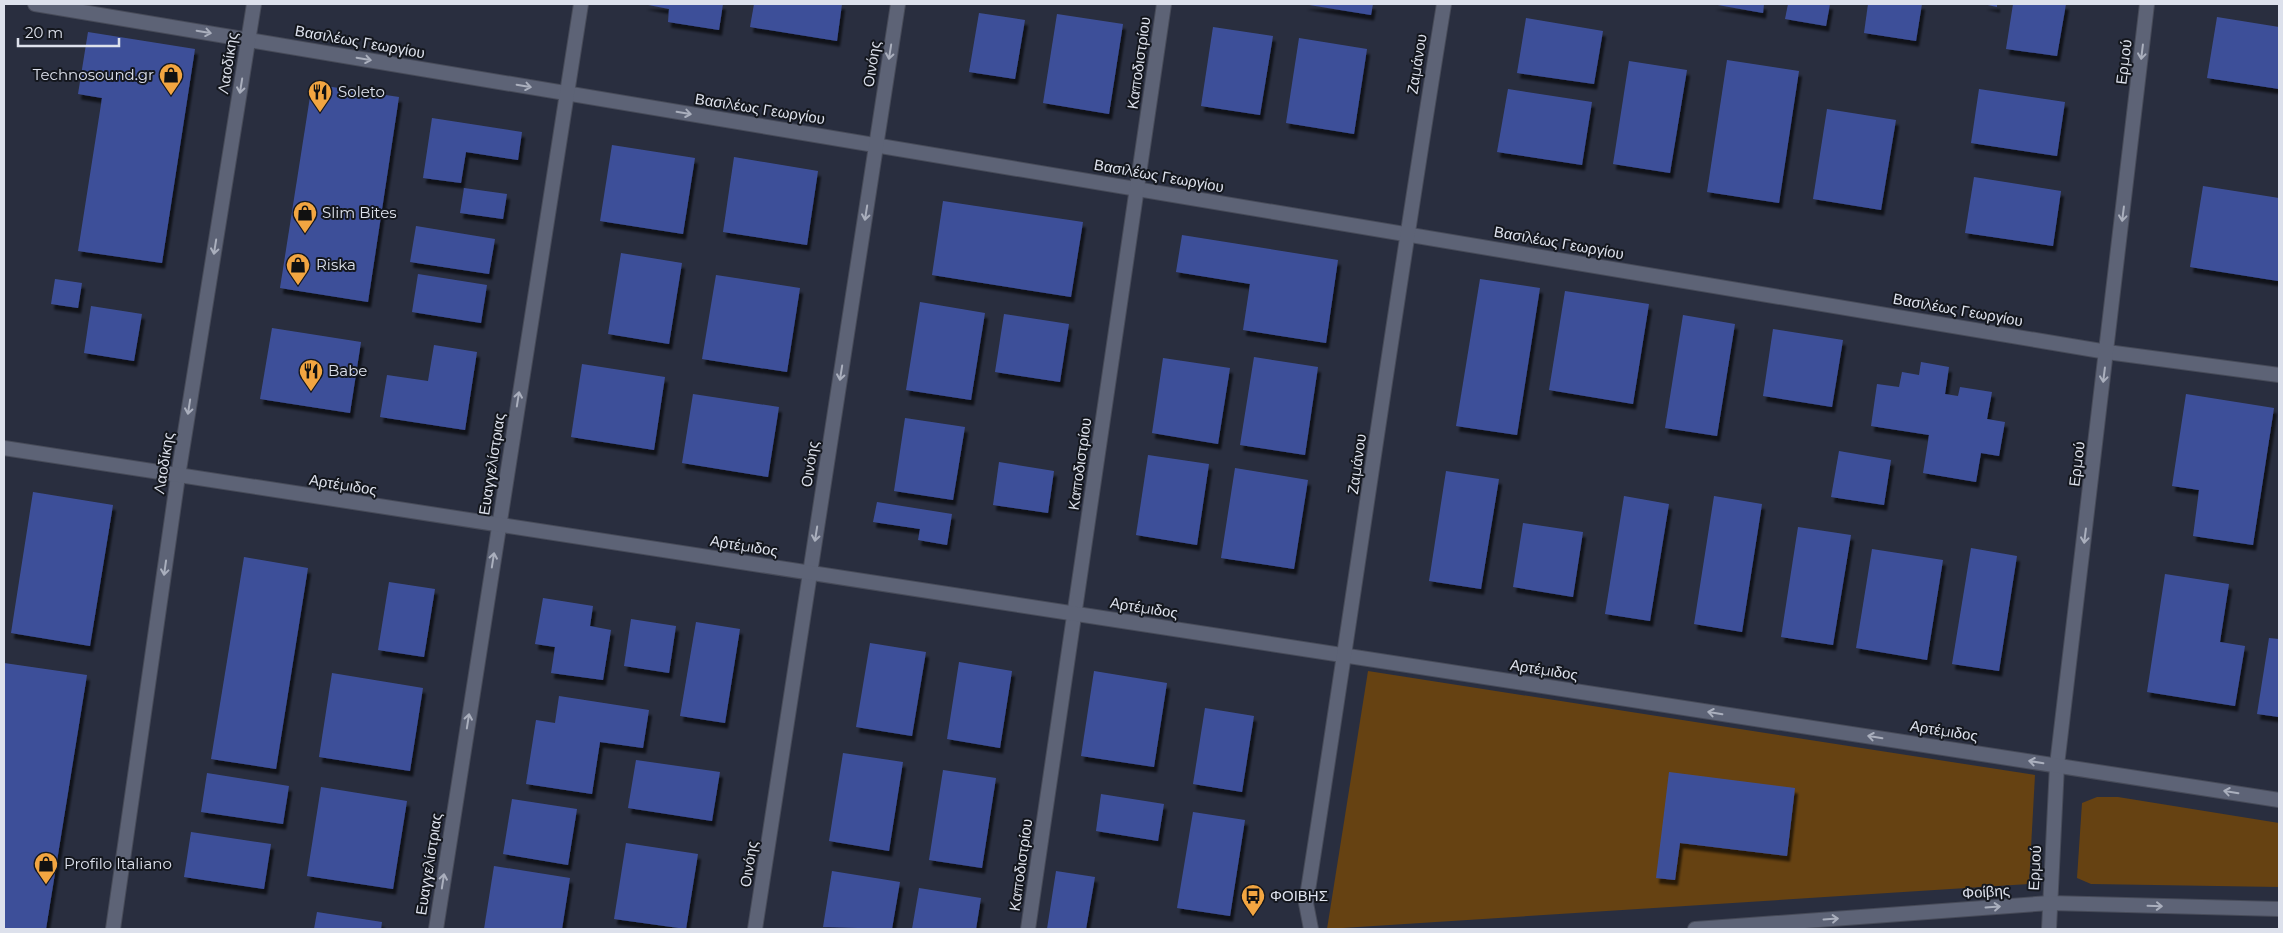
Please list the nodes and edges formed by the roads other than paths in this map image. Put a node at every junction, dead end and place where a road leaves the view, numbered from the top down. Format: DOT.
graph roads {
  1 [pos="35,4"];
  2 [pos="254,4"];
  3 [pos="581,4"];
  4 [pos="898,4"];
  5 [pos="1164,4"];
  6 [pos="1444,4"];
  7 [pos="2147,4"];
  8 [pos="248,40"];
  9 [pos="567,93"];
  10 [pos="876,145"];
  11 [pos="1136,189"];
  12 [pos="1407,234"];
  13 [pos="2107,352"];
  14 [pos="2279,375"];
  15 [pos="4,448"];
  16 [pos="178,476"];
  17 [pos="498,525"];
  18 [pos="810,573"];
  19 [pos="1075,614"];
  20 [pos="1345,656"];
  21 [pos="2057,765"];
  22 [pos="2279,800"];
  23 [pos="2050,903"];
  24 [pos="2279,909"];
  25 [pos="113,929"];
  26 [pos="436,929"];
  27 [pos="755,929"];
  28 [pos="1028,929"];
  29 [pos="1310,929"];
  30 [pos="1695,929"];
  31 [pos="2049,929"];
  1 -- 8 [label="street, Βασιλέως Γεωργίου, one-way"];
  2 -- 8 [label="street, Λαοδίκης"];
  3 -- 9 [label="street, Ευαγγελίστριας"];
  4 -- 10 [label="street, Οινόης, one-way"];
  5 -- 11 [label="street, Καποδιστρίου"];
  6 -- 12 [label="street, Ζαμάνου"];
  7 -- 13 [label="street, Ερμού, one-way"];
  8 -- 9 [label="street, Βασιλέως Γεωργίου, one-way"];
  8 -- 16 [label="street, Λαοδίκης, one-way"];
  9 -- 10 [label="street, Βασιλέως Γεωργίου, one-way"];
  17 -- 9 [label="street, Ευαγγελίστριας, one-way"];
  10 -- 11 [label="street, Βασιλέως Γεωργίου"];
  10 -- 18 [label="street, Οινόης, one-way"];
  11 -- 12 [label="street, Βασιλέως Γεωργίου"];
  11 -- 19 [label="street, Καποδιστρίου"];
  12 -- 13 [label="street, Βασιλέως Γεωργίου"];
  12 -- 20 [label="street, Ζαμάνου"];
  13 -- 14 [label="street, Βασιλέως Γεωργίου"];
  13 -- 21 [label="street, Ερμού, one-way"];
  15 -- 16 [label="street, Αρτέμιδος"];
  16 -- 17 [label="street, Αρτέμιδος"];
  16 -- 25 [label="street, Λαοδίκης, one-way"];
  17 -- 18 [label="street, Αρτέμιδος"];
  26 -- 17 [label="street, Ευαγγελίστριας, one-way"];
  18 -- 19 [label="street, Αρτέμιδος"];
  18 -- 27 [label="street, Οινόης"];
  19 -- 20 [label="street, Αρτέμιδος"];
  19 -- 28 [label="street, Καποδιστρίου"];
  21 -- 20 [label="street, Αρτέμιδος, one-way"];
  20 -- 29 [label="street, Ζαμάνου"];
  22 -- 21 [label="street, Αρτέμιδος, one-way"];
  21 -- 23 [label="street, Ερμού"];
  23 -- 24 [label="street, Φοίβης, one-way"];
  30 -- 23 [label="street, Φοίβης, one-way"];
  23 -- 31 [label="street, Ερμού"];
}
